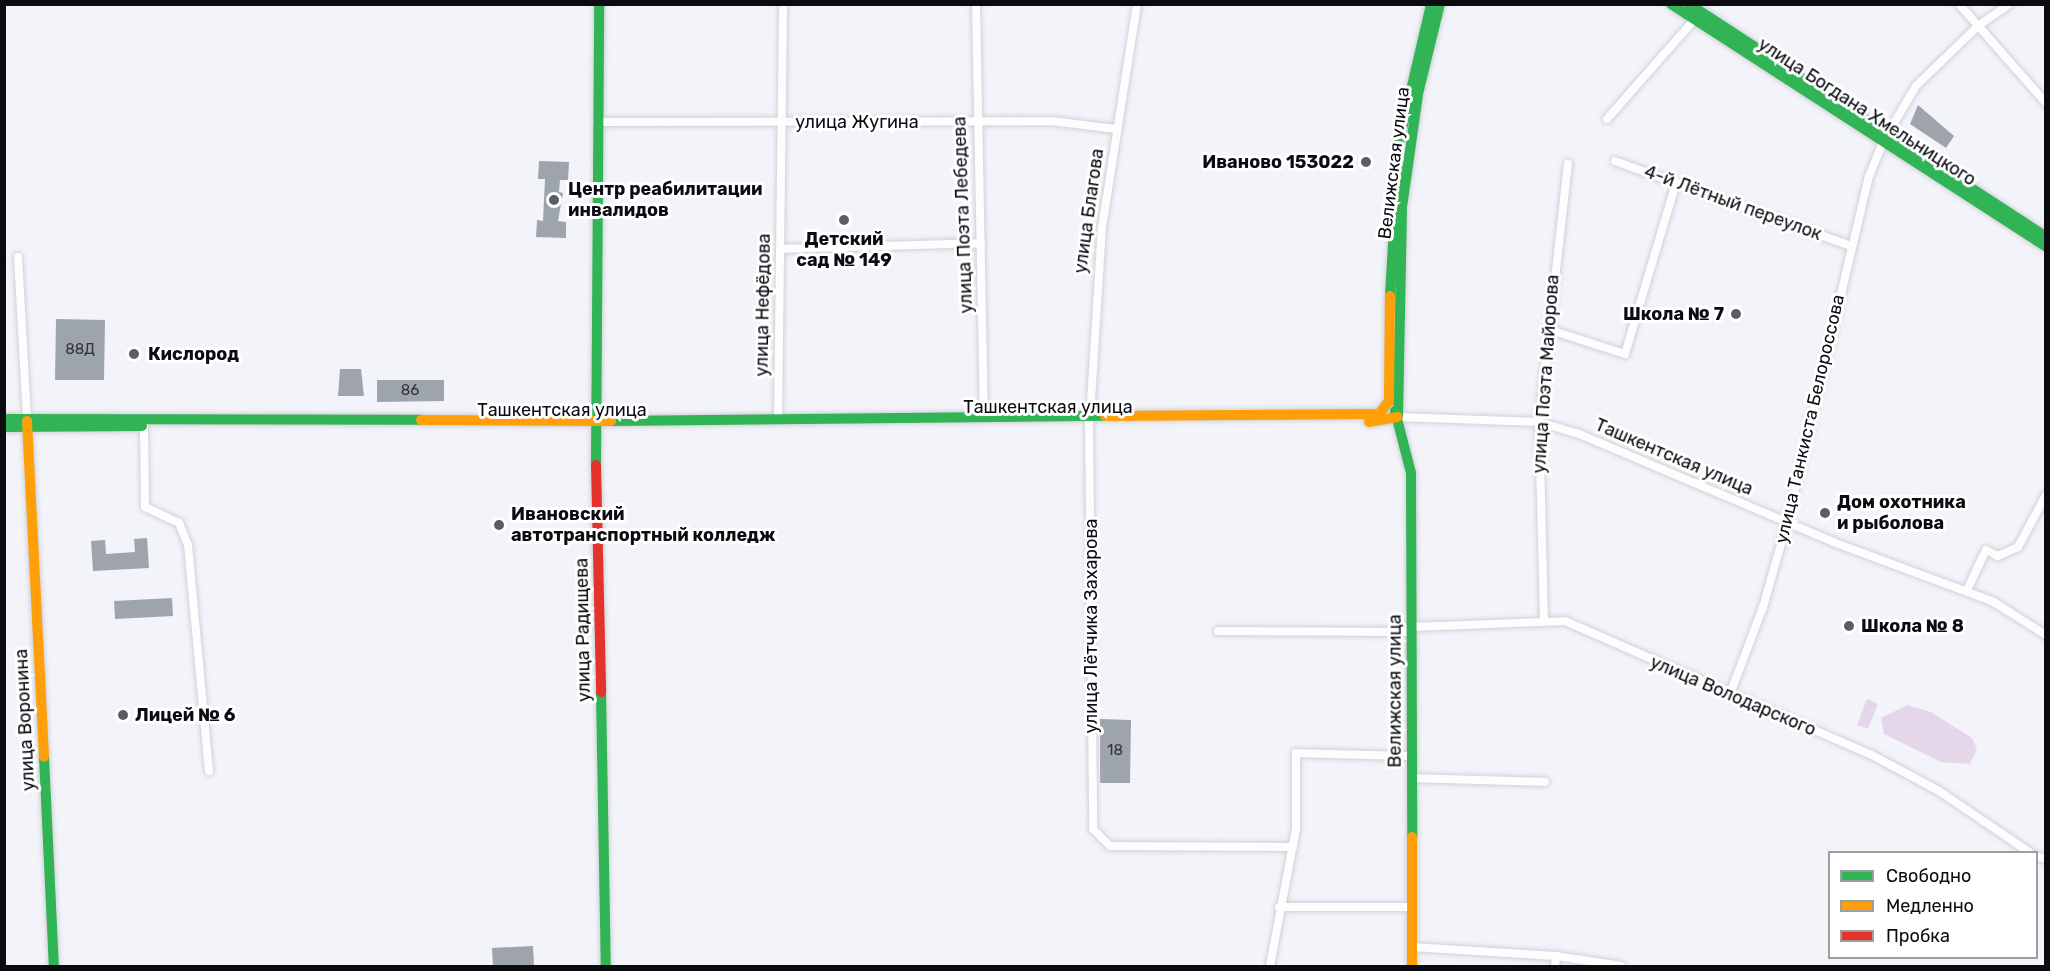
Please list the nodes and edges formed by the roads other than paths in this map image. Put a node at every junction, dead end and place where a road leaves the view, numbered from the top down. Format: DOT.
graph roads {
  1 [pos="599,4"];
  2 [pos="783,4"];
  3 [pos="976,4"];
  4 [pos="1137,4"];
  5 [pos="1431,4"];
  6 [pos="1440,4"];
  7 [pos="1671,4"];
  8 [pos="1689,4"];
  9 [pos="1959,4"];
  10 [pos="2009,4"];
  11 [pos="1700,12"];
  12 [pos="1978,26"];
  13 [pos="2046,103"];
  14 [pos="1607,119"];
  15 [pos="597,122"];
  16 [pos="782,122"];
  17 [pos="975,122"];
  18 [pos="1117,129"];
  19 [pos="1885,138"];
  20 [pos="1615,161"];
  21 [pos="1568,164"];
  22 [pos="1676,183"];
  23 [pos="2046,237"];
  24 [pos="981,243"];
  25 [pos="1851,246"];
  26 [pos="2046,247"];
  27 [pos="781,249"];
  28 [pos="18,257"];
  29 [pos="1547,329"];
  30 [pos="1395,407"];
  31 [pos="1378,418"];
  32 [pos="4,419"];
  33 [pos="1090,420"];
  34 [pos="984,421"];
  35 [pos="778,422"];
  36 [pos="1539,422"];
  37 [pos="27,423"];
  38 [pos="144,423"];
  39 [pos="596,424"];
  40 [pos="4,427"];
  41 [pos="2046,495"];
  42 [pos="1787,523"];
  43 [pos="1967,590"];
  44 [pos="1544,621"];
  45 [pos="1412,629"];
  46 [pos="1218,631"];
  47 [pos="2046,635"];
  48 [pos="1730,694"];
  49 [pos="1412,756"];
  50 [pos="209,771"];
  51 [pos="1412,778"];
  52 [pos="1545,782"];
  53 [pos="1293,847"];
  54 [pos="2027,851"];
  55 [pos="1412,906"];
  56 [pos="1280,907"];
  57 [pos="1412,947"];
  58 [pos="1556,956"];
  59 [pos="54,966"];
  60 [pos="606,966"];
  61 [pos="1270,966"];
  62 [pos="1412,966"];
  63 [pos="1555,966"];
  64 [pos="1621,966"];
  1 -- 15 [label="main road, улица Радищева"];
  2 -- 16 [label="street, улица Нефёдова"];
  3 -- 17 [label="street, улица Поэта Лебедева"];
  4 -- 18 [label="street, улица Благова"];
  5 -- 30 [label="main road, Велижская улица"];
  6 -- 30 [label="main road, Велижская улица"];
  7 -- 11 [label="main road, улица Богдана Хмельницкого"];
  8 -- 11 [label="main road, улица Богдана Хмельницкого"];
  9 -- 12 [label="street"];
  10 -- 12 [label="street, улица Танкиста Белороссова"];
  11 -- 14 [label="street"];
  11 -- 19 [label="main road, улица Богдана Хмельницкого"];
  12 -- 13 [label="street"];
  12 -- 19 [label="street, улица Танкиста Белороссова"];
  15 -- 16 [label="street, улица Жугина"];
  15 -- 39 [label="main road, улица Радищева"];
  16 -- 17 [label="street, улица Жугина"];
  16 -- 27 [label="street, улица Нефёдова"];
  17 -- 18 [label="street, улица Жугина"];
  17 -- 24 [label="street, улица Поэта Лебедева"];
  18 -- 33 [label="street, улица Благова"];
  19 -- 23 [label="main road, улица Богдана Хмельницкого"];
  19 -- 25 [label="street, улица Танкиста Белороссова"];
  19 -- 26 [label="main road, улица Богдана Хмельницкого"];
  20 -- 22 [label="street, 4-й Лётный переулок"];
  21 -- 29 [label="street, улица Поэта Майорова"];
  22 -- 25 [label="street, 4-й Лётный переулок"];
  22 -- 29 [label="street"];
  24 -- 27 [label="street"];
  24 -- 34 [label="street, улица Поэта Лебедева"];
  25 -- 42 [label="street, улица Танкиста Белороссова"];
  27 -- 35 [label="street, улица Нефёдова"];
  28 -- 37 [label="street, улица Воронина"];
  29 -- 36 [label="street, улица Поэта Майорова"];
  30 -- 31 [label="main road, Ташкентская улица"];
  30 -- 31 [label="main road"];
  30 -- 36 [label="street, Ташкентская улица"];
  30 -- 45 [label="main road, Велижская улица"];
  31 -- 33 [label="main road, Ташкентская улица"];
  32 -- 37 [label="main road, Ташкентская улица"];
  33 -- 34 [label="main road, Ташкентская улица"];
  33 -- 53 [label="street, улица Лётчика Захарова"];
  34 -- 35 [label="main road, Ташкентская улица"];
  35 -- 39 [label="main road, Ташкентская улица"];
  36 -- 42 [label="street, Ташкентская улица"];
  36 -- 44 [label="street, улица Поэта Майорова"];
  37 -- 38 [label="main road, Ташкентская улица"];
  37 -- 40 [label="main road, Ташкентская улица"];
  37 -- 59 [label="main road, улица Воронина"];
  38 -- 39 [label="main road, Ташкентская улица"];
  38 -- 50 [label="street"];
  39 -- 60 [label="main road, улица Радищева"];
  41 -- 43 [label="street"];
  42 -- 43 [label="street, Ташкентская улица"];
  42 -- 48 [label="street, улица Танкиста Белороссова"];
  43 -- 47 [label="street, Ташкентская улица"];
  44 -- 45 [label="street, улица Володарского"];
  44 -- 48 [label="street, улица Володарского"];
  45 -- 46 [label="street, улица Володарского"];
  45 -- 49 [label="main road, Велижская улица"];
  48 -- 54 [label="street, улица Володарского"];
  49 -- 51 [label="main road, Велижская улица"];
  49 -- 53 [label="street"];
  51 -- 52 [label="street"];
  51 -- 55 [label="main road, Велижская улица"];
  53 -- 56 [label="street"];
  55 -- 56 [label="street"];
  55 -- 57 [label="main road, Велижская улица"];
  56 -- 61 [label="street"];
  57 -- 58 [label="street"];
  57 -- 62 [label="main road, Велижская улица"];
  58 -- 63 [label="street"];
  58 -- 64 [label="street"];
}
